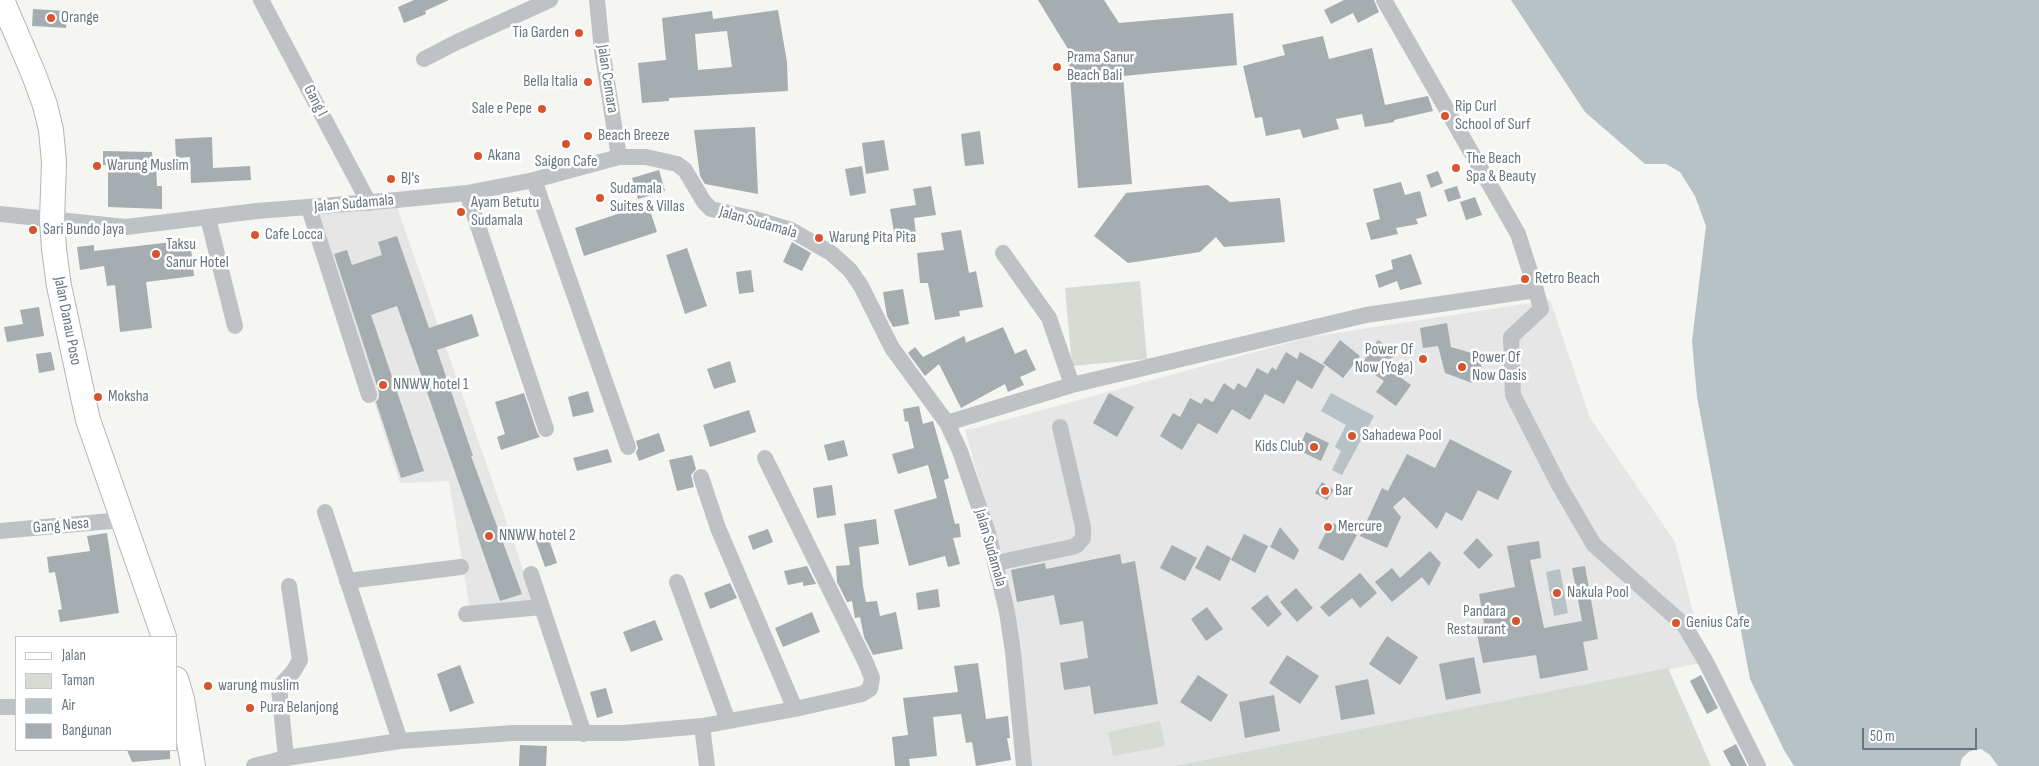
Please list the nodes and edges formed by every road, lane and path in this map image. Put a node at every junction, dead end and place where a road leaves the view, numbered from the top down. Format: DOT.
graph roads {
  1 [pos="2,0"];
  2 [pos="260,0"];
  3 [pos="550,0"];
  4 [pos="597,0"];
  5 [pos="1384,0"];
  6 [pos="424,59"];
  7 [pos="619,157"];
  8 [pos="534,180"];
  9 [pos="467,193"];
  10 [pos="369,203"];
  11 [pos="309,208"];
  12 [pos="0,214"];
  13 [pos="208,218"];
  14 [pos="52,220"];
  15 [pos="1003,253"];
  16 [pos="1536,290"];
  17 [pos="235,326"];
  18 [pos="1072,385"];
  19 [pos="369,395"];
  20 [pos="947,423"];
  21 [pos="1060,427"];
  22 [pos="546,429"];
  23 [pos="628,447"];
  24 [pos="765,458"];
  25 [pos="701,477"];
  26 [pos="325,512"];
  27 [pos="122,520"];
  28 [pos="0,531"];
  29 [pos="996,563"];
  30 [pos="461,567"];
  31 [pos="531,574"];
  32 [pos="347,581"];
  33 [pos="677,582"];
  34 [pos="289,586"];
  35 [pos="542,607"];
  36 [pos="466,614"];
  37 [pos="164,636"];
  38 [pos="178,692"];
  39 [pos="0,707"];
  40 [pos="15,707"];
  41 [pos="794,709"];
  42 [pos="728,721"];
  43 [pos="702,726"];
  44 [pos="584,734"];
  45 [pos="400,741"];
  46 [pos="286,758"];
  47 [pos="193,766"];
  48 [pos="254,766"];
  49 [pos="707,766"];
  50 [pos="1024,766"];
  51 [pos="1758,766"];
  1 -- 14 [label="street, Jalan Danau Poso"];
  2 -- 10 [label="street, Gang I"];
  3 -- 6 [label="street"];
  4 -- 7 [label="street, Jalan Cemara"];
  5 -- 16 [label="street"];
  7 -- 8 [label="street, Jalan Sudamala"];
  7 -- 20 [label="street, Jalan Sudamala"];
  8 -- 9 [label="street, Jalan Sudamala"];
  8 -- 23 [label="street"];
  9 -- 10 [label="street, Jalan Sudamala"];
  9 -- 22 [label="street"];
  10 -- 11 [label="street, Jalan Sudamala"];
  11 -- 13 [label="street, Jalan Sudamala"];
  11 -- 19 [label="street"];
  12 -- 14 [label="street, Jalan Sudamala"];
  13 -- 14 [label="street, Jalan Sudamala"];
  13 -- 17 [label="street"];
  14 -- 27 [label="street, Jalan Danau Poso"];
  15 -- 18 [label="street"];
  16 -- 18 [label="street"];
  16 -- 51 [label="street"];
  18 -- 20 [label="street"];
  20 -- 29 [label="street, Jalan Sudamala"];
  21 -- 29 [label="street"];
  24 -- 41 [label="street"];
  25 -- 41 [label="street"];
  26 -- 32 [label="street"];
  27 -- 28 [label="street, Gang Nesa"];
  27 -- 37 [label="street, Jalan Danau Poso"];
  29 -- 50 [label="street, Jalan Sudamala"];
  30 -- 32 [label="street"];
  31 -- 35 [label="street"];
  32 -- 45 [label="street"];
  33 -- 42 [label="street"];
  34 -- 46 [label="street"];
  35 -- 36 [label="street"];
  35 -- 44 [label="street"];
  38 -- 47 [label="street"];
  39 -- 40 [label="street"];
  41 -- 42 [label="street"];
  42 -- 43 [label="street"];
  43 -- 44 [label="street"];
  43 -- 49 [label="street"];
  44 -- 45 [label="street"];
  45 -- 46 [label="street"];
  46 -- 48 [label="street"];
}
